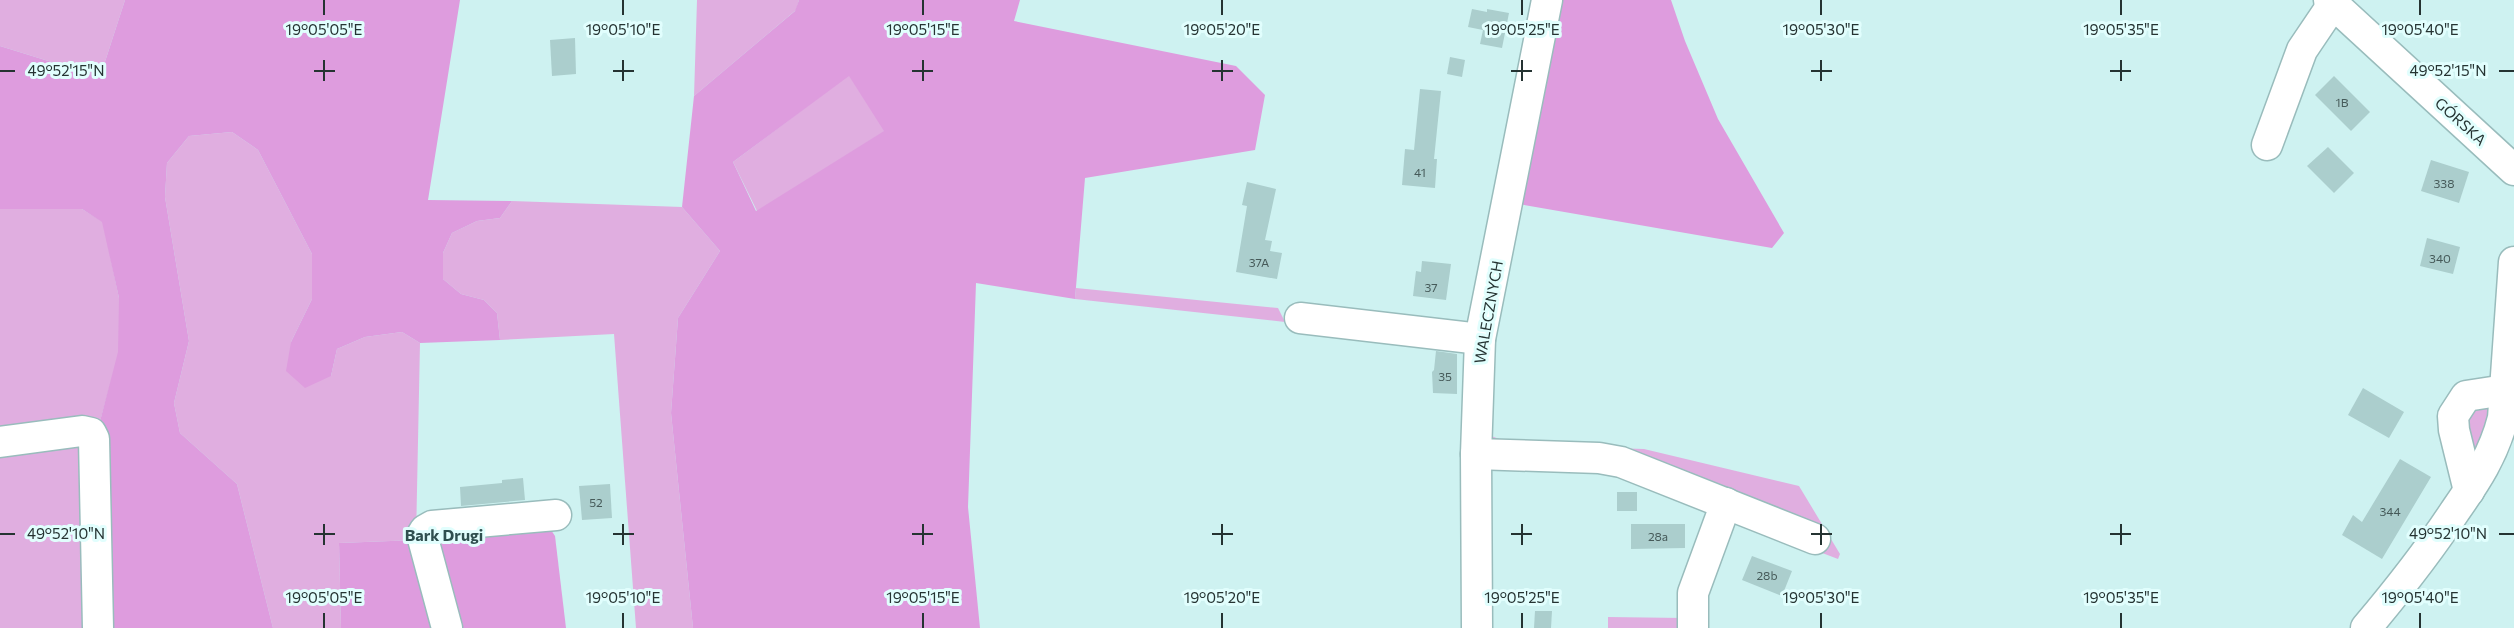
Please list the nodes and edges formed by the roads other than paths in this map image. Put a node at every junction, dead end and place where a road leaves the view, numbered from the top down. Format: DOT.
graph roads {
  1 [pos="1547,0"];
  2 [pos="2331,2"];
  3 [pos="2267,145"];
  4 [pos="2514,170"];
  5 [pos="2514,262"];
  6 [pos="1300,318"];
  7 [pos="1480,339"];
  8 [pos="2505,390"];
  9 [pos="0,441"];
  10 [pos="2505,446"];
  11 [pos="1476,454"];
  12 [pos="2469,491"];
  13 [pos="1726,504"];
  14 [pos="556,516"];
  15 [pos="1815,539"];
  16 [pos="98,628"];
  17 [pos="447,628"];
  18 [pos="1477,628"];
  19 [pos="1693,628"];
  20 [pos="2366,628"];
  1 -- 7 [label="street, WALECZNYCH"];
  2 -- 3 [label="street"];
  2 -- 4 [label="street, GÓRSKA"];
  5 -- 8 [label="street"];
  6 -- 7 [label="street"];
  7 -- 11 [label="street, WALECZNYCH"];
  8 -- 10 [label="street"];
  8 -- 12 [label="street"];
  9 -- 16 [label="street"];
  10 -- 12 [label="street"];
  11 -- 13 [label="street"];
  11 -- 18 [label="street, WALECZNYCH"];
  12 -- 20 [label="street"];
  13 -- 15 [label="street"];
  13 -- 19 [label="street"];
  14 -- 17 [label="street"];
}
